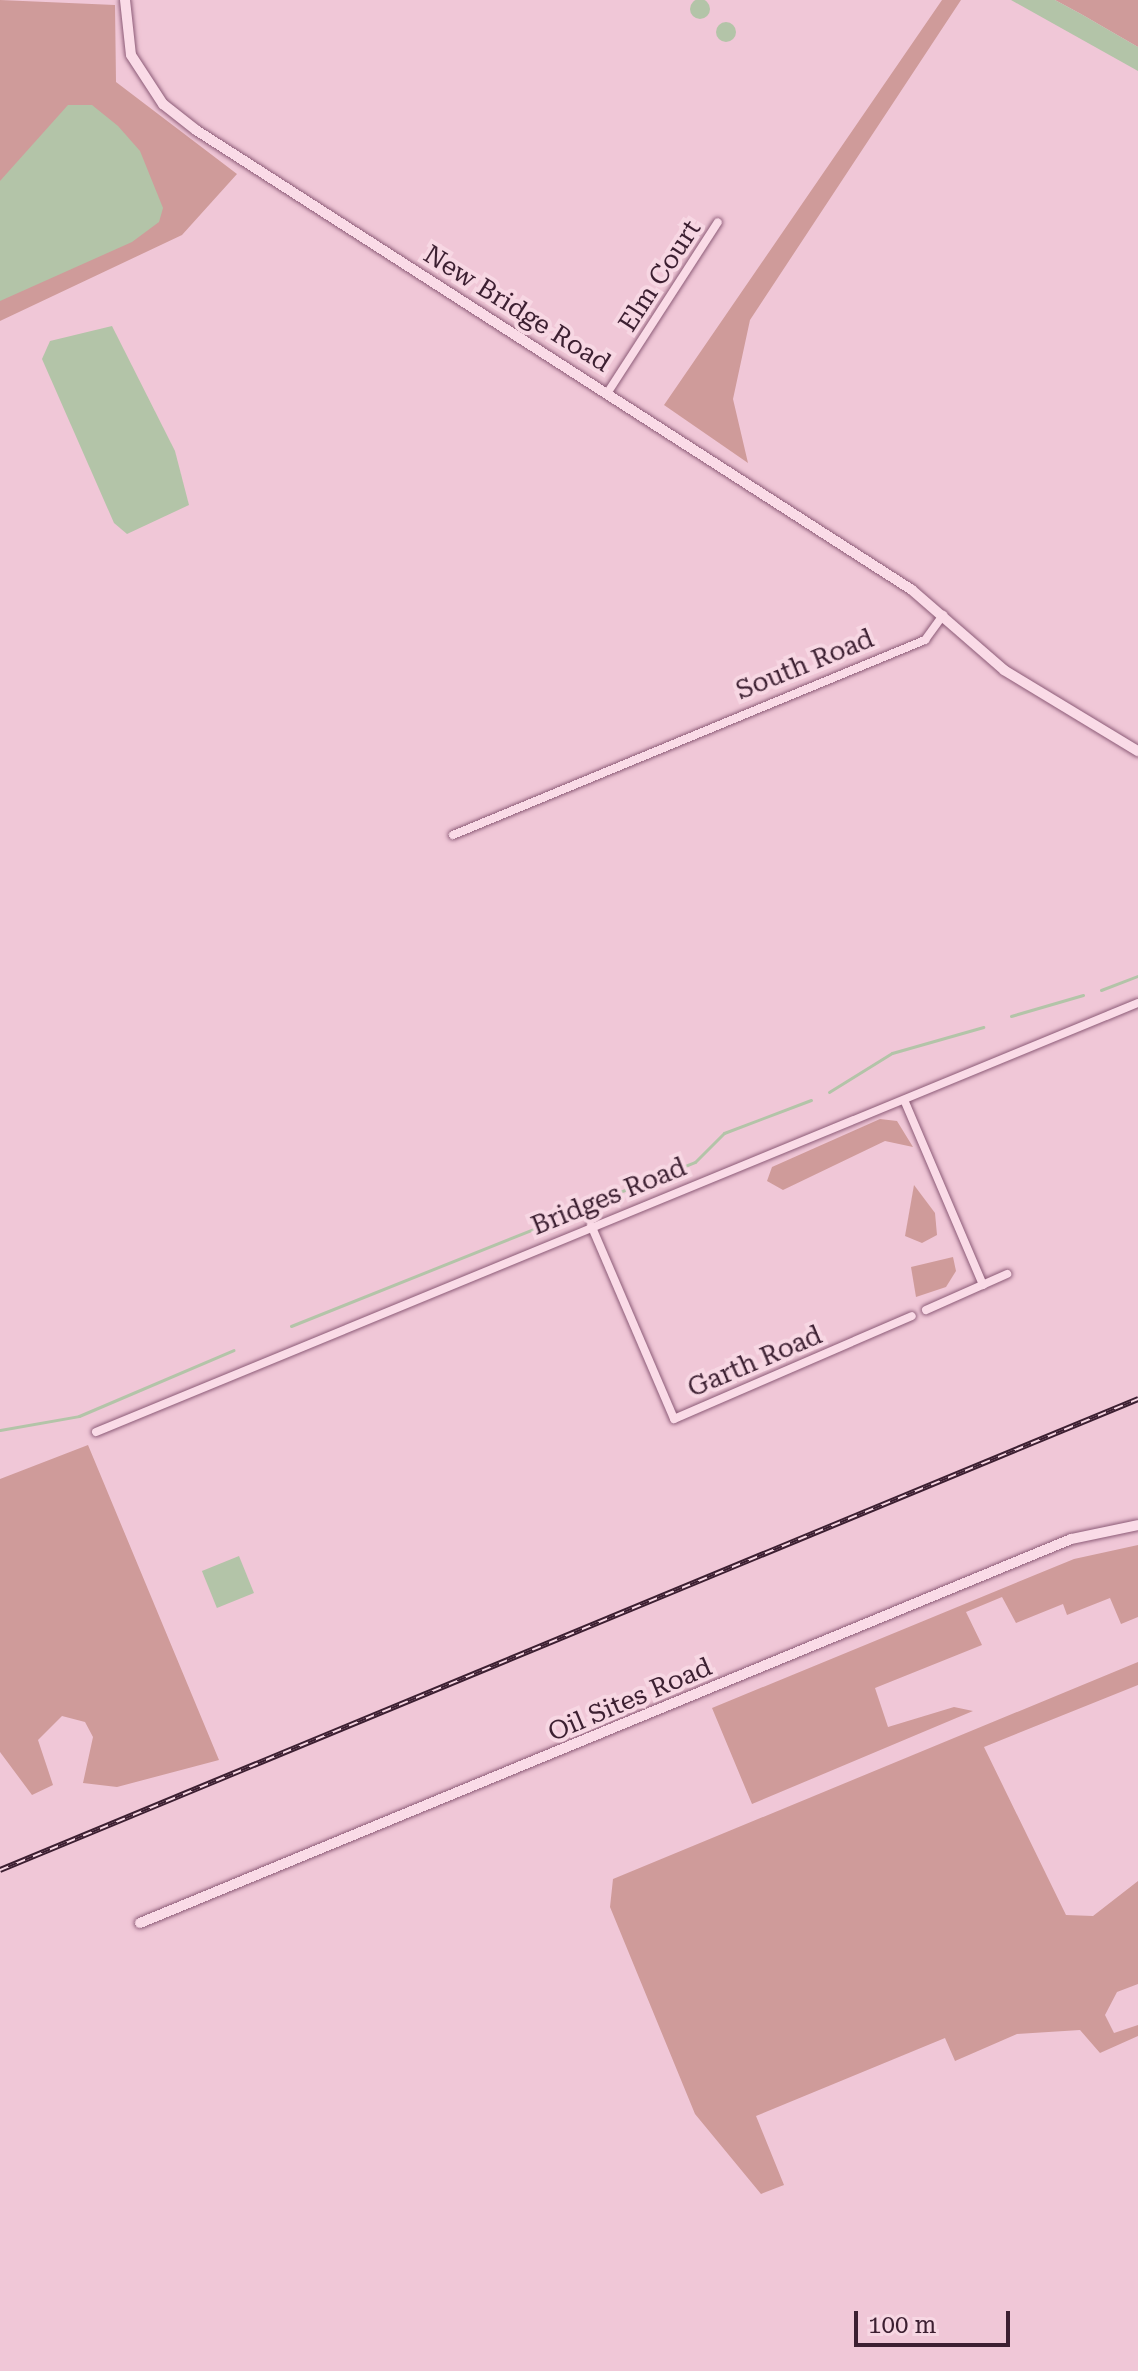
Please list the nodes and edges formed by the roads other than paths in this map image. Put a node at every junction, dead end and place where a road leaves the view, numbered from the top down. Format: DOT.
graph roads {
  1 [pos="125,0"];
  2 [pos="718,222"];
  3 [pos="608,392"];
  4 [pos="943,615"];
  5 [pos="1138,751"];
  6 [pos="453,835"];
  7 [pos="1138,1003"];
  8 [pos="905,1102"];
  9 [pos="591,1225"];
  10 [pos="1007,1274"];
  11 [pos="983,1285"];
  12 [pos="926,1310"];
  13 [pos="912,1316"];
  14 [pos="96,1432"];
  15 [pos="1138,1525"];
  16 [pos="140,1923"];
  1 -- 3 [label="street, New Bridge Road"];
  2 -- 3 [label="street, Elm Court"];
  3 -- 4 [label="street, New Bridge Road"];
  4 -- 5 [label="street"];
  4 -- 6 [label="street, South Road"];
  7 -- 8 [label="street, Bridges Road"];
  8 -- 9 [label="street, Bridges Road"];
  8 -- 11 [label="street"];
  9 -- 13 [label="street, Garth Road"];
  9 -- 14 [label="street, Bridges Road"];
  10 -- 11 [label="street"];
  11 -- 12 [label="street"];
  15 -- 16 [label="street, Oil Sites Road"];
}
